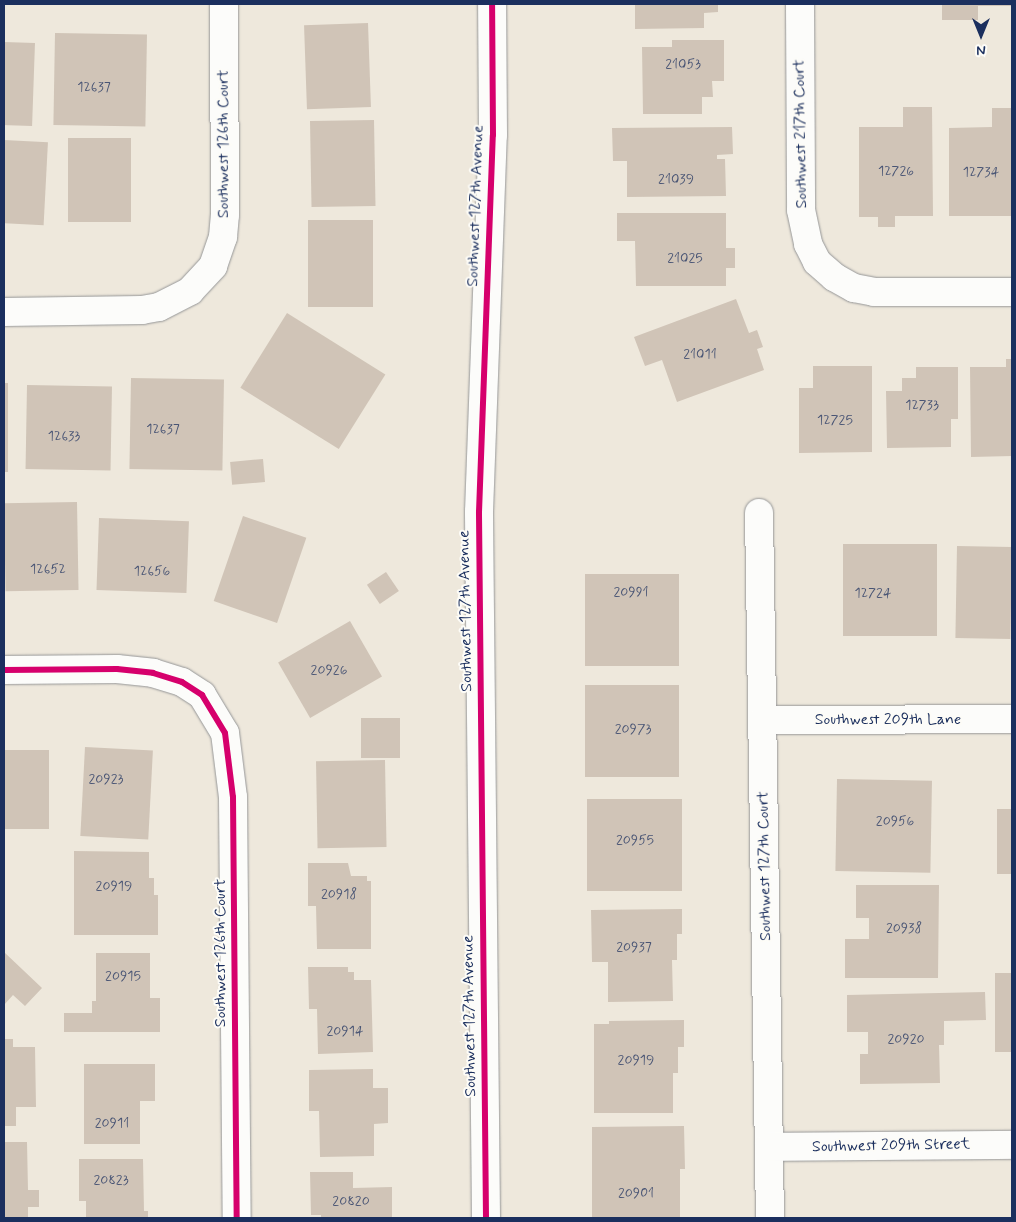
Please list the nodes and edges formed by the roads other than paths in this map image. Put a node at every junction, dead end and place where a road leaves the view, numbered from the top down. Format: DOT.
graph roads {
  1 [pos="224,4"];
  2 [pos="492,4"];
  3 [pos="800,4"];
  4 [pos="1012,292"];
  5 [pos="4,312"];
  6 [pos="759,513"];
  7 [pos="4,670"];
  8 [pos="1012,719"];
  9 [pos="763,720"];
  10 [pos="1012,1145"];
  11 [pos="769,1148"];
  12 [pos="237,1218"];
  13 [pos="486,1218"];
  14 [pos="770,1218"];
  1 -- 5 [label="street, Southwest 126th Court"];
  2 -- 13 [label="street, Southwest 127th Avenue"];
  3 -- 4 [label="street, Southwest 217th Court"];
  6 -- 9 [label="street, Southwest 127th Court"];
  7 -- 12 [label="street, Southwest 126th Court"];
  8 -- 9 [label="street, Southwest 209th Lane"];
  9 -- 11 [label="street, Southwest 127th Court"];
  10 -- 11 [label="street, Southwest 209th Street"];
  11 -- 14 [label="street, Southwest 127th Court"];
}
